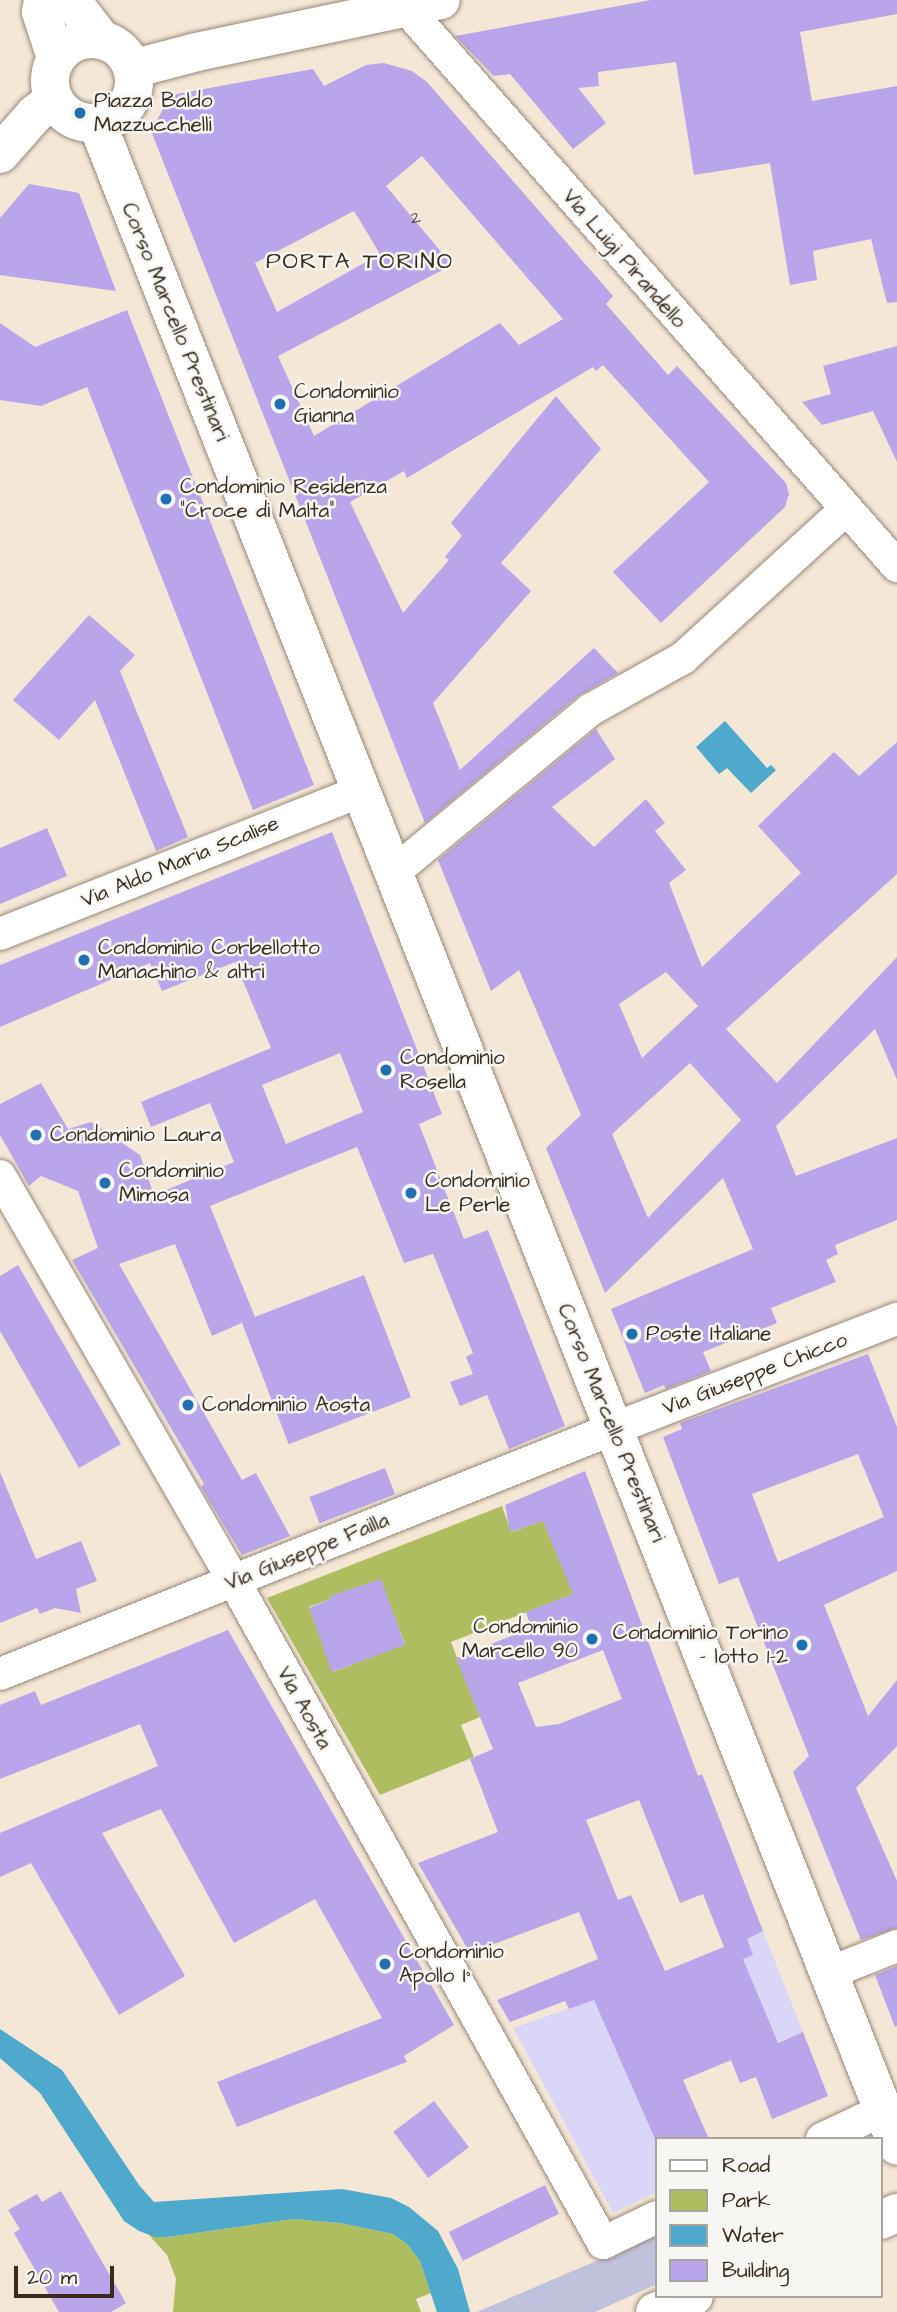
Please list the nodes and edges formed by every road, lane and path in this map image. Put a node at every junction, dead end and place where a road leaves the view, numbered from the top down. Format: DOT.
graph roads {
  1 [pos="43,0"];
  2 [pos="71,0"];
  3 [pos="441,0"];
  4 [pos="401,4"];
  5 [pos="102,40"];
  6 [pos="56,58"];
  7 [pos="132,69"];
  8 [pos="54,99"];
  9 [pos="97,123"];
  10 [pos="0,154"];
  11 [pos="846,509"];
  12 [pos="897,566"];
  13 [pos="360,791"];
  14 [pos="393,873"];
  15 [pos="0,934"];
  16 [pos="0,1176"];
  17 [pos="897,1319"];
  18 [pos="613,1429"];
  19 [pos="234,1581"];
  20 [pos="0,1674"];
  21 [pos="897,1946"];
  22 [pos="829,1973"];
  23 [pos="890,2105"];
  24 [pos="826,2137"];
  25 [pos="897,2146"];
  26 [pos="656,2217"];
  27 [pos="689,2298"];
  28 [pos="655,2312"];
  1 -- 6 [label="main road"];
  2 -- 5 [label="main road"];
  3 -- 4 [label="main road"];
  4 -- 7 [label="main road"];
  4 -- 11 [label="street, Via Luigi Pirandello"];
  5 -- 6 [label="main road"];
  5 -- 7 [label="main road"];
  6 -- 8 [label="main road"];
  7 -- 9 [label="main road"];
  8 -- 9 [label="main road"];
  8 -- 10 [label="main road"];
  9 -- 13 [label="main road, Corso Marcello Prestinari"];
  11 -- 12 [label="street, Via Luigi Pirandello"];
  11 -- 14 [label="street"];
  13 -- 14 [label="main road, Corso Marcello Prestinari"];
  13 -- 15 [label="street, Via Aldo Maria Scalise"];
  14 -- 18 [label="main road, Corso Marcello Prestinari"];
  16 -- 19 [label="street, Via Aosta"];
  17 -- 18 [label="street, Via Giuseppe Chicco"];
  18 -- 19 [label="street, Via Giuseppe Failla"];
  18 -- 22 [label="main road, Corso Marcello Prestinari"];
  19 -- 20 [label="street, Via Giuseppe Failla"];
  19 -- 26 [label="street, Via Aosta"];
  21 -- 22 [label="street"];
  22 -- 23 [label="main road, Corso Marcello Prestinari"];
  23 -- 24 [label="street"];
  23 -- 25 [label="main road, Corso Marcello Prestinari"];
  27 -- 28 [label="main road"];
}
